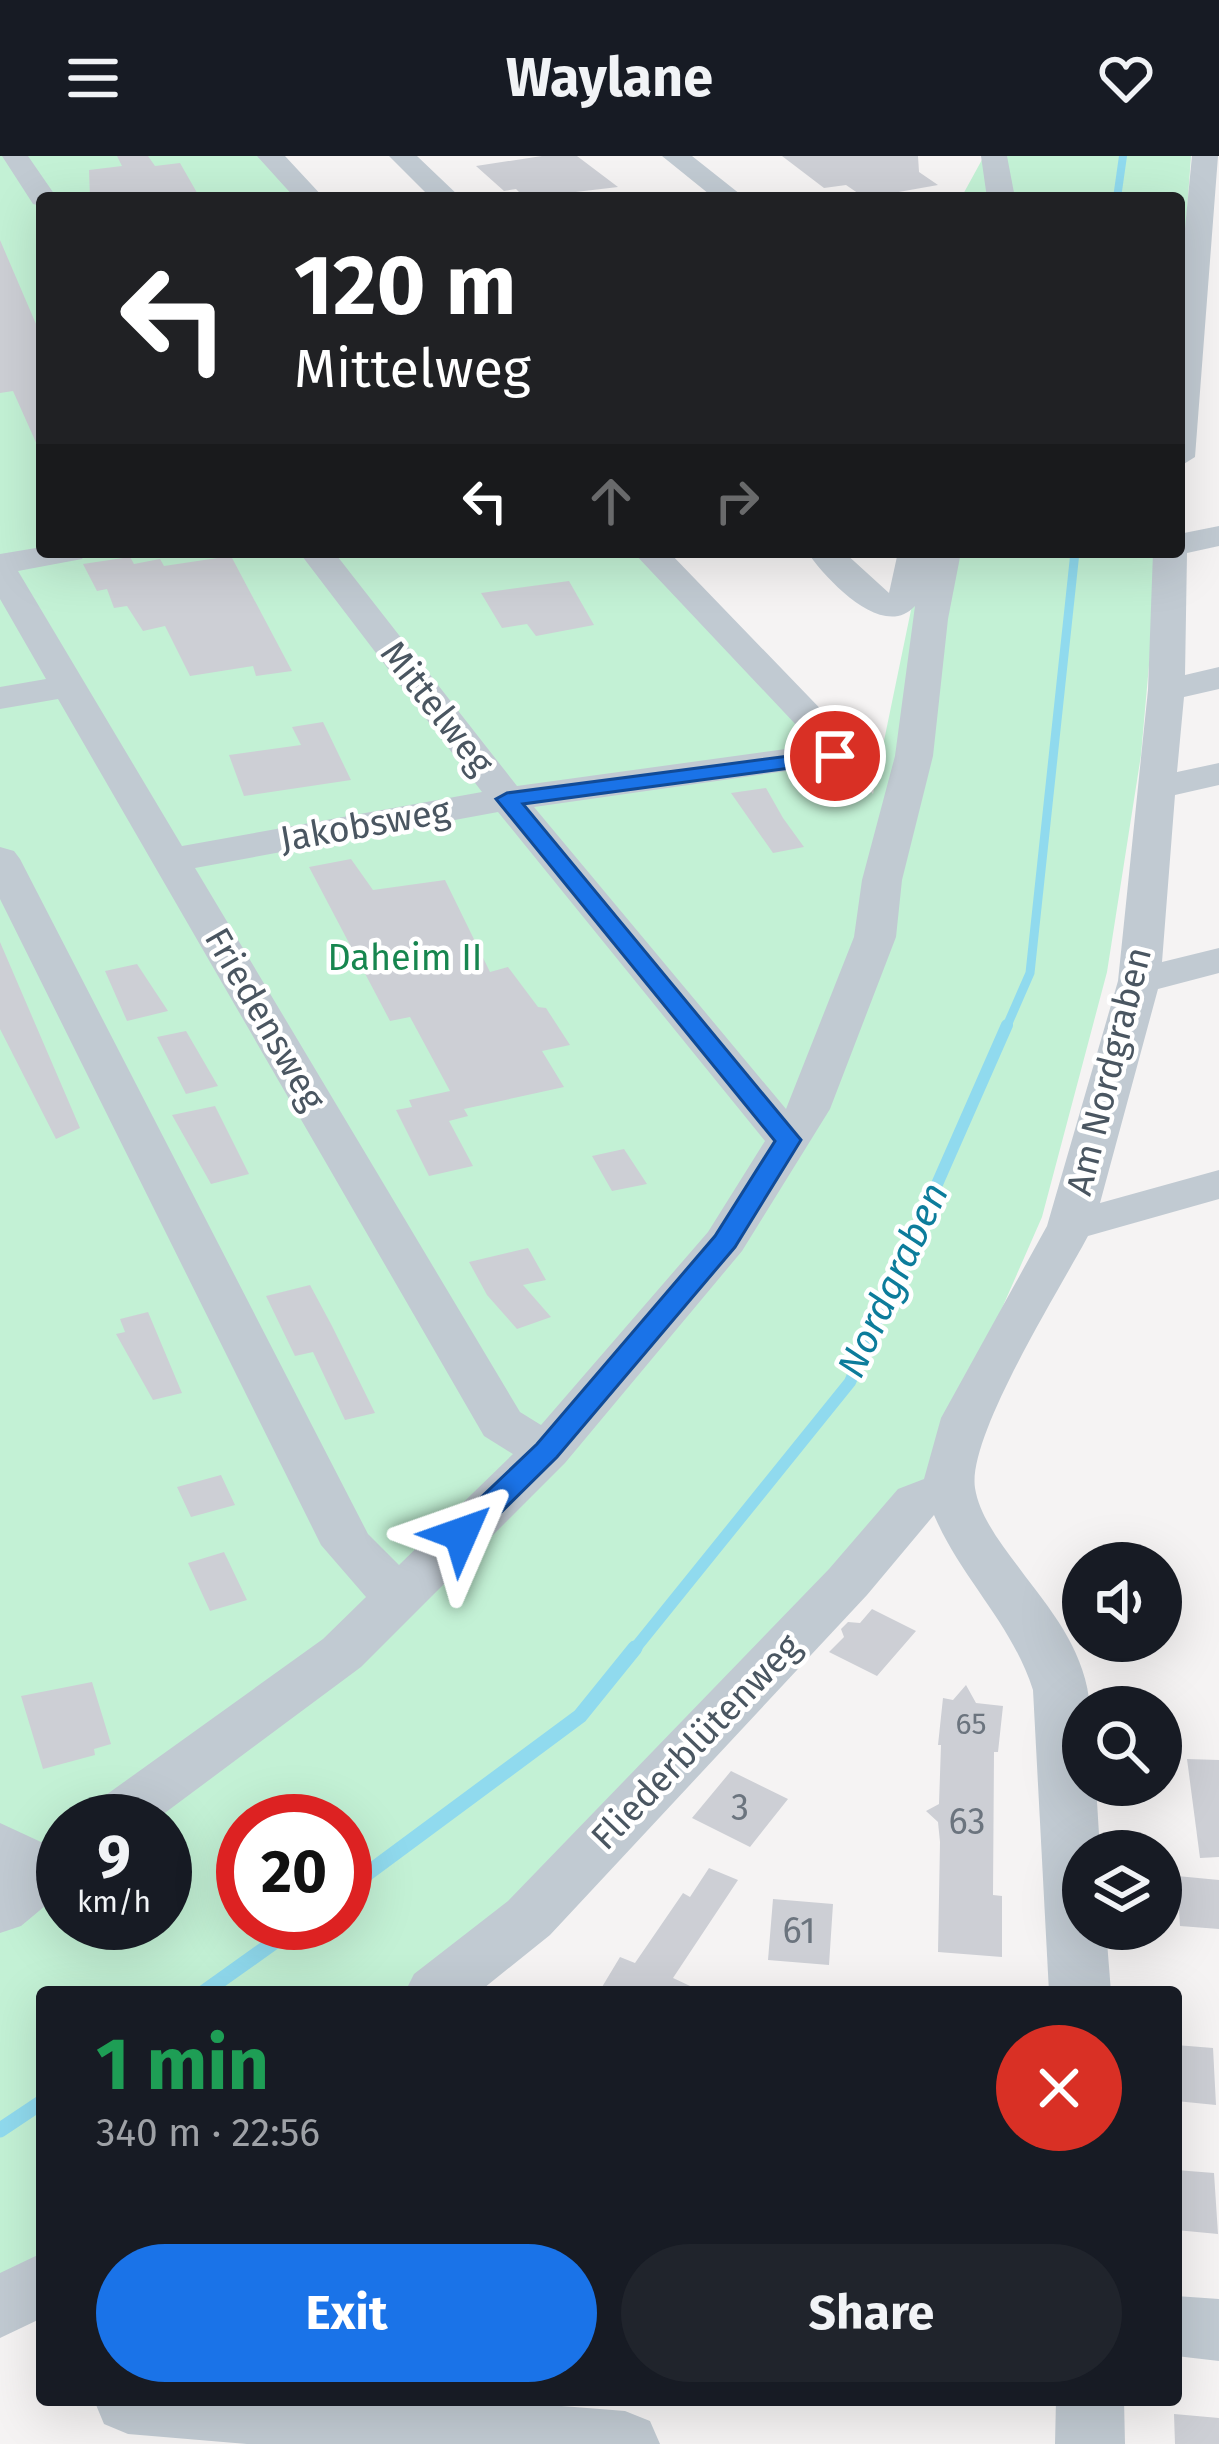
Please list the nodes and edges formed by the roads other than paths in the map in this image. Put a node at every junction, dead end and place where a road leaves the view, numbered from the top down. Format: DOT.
graph roads {
  1 [pos="15,156"];
  2 [pos="270,156"];
  3 [pos="403,156"];
  4 [pos="675,156"];
  5 [pos="994,156"];
  6 [pos="1205,156"];
  7 [pos="39,192"];
  8 [pos="304,192"];
  9 [pos="441,192"];
  10 [pos="723,192"];
  11 [pos="1000,192"];
  12 [pos="1209,218"];
  13 [pos="1205,309"];
  14 [pos="1185,409"];
  15 [pos="1219,412"];
  16 [pos="1185,419"];
  17 [pos="1219,536"];
  18 [pos="1185,543"];
  19 [pos="40,558"];
  20 [pos="321,558"];
  21 [pos="656,558"];
  22 [pos="830,558"];
  23 [pos="914,558"];
  24 [pos="943,558"];
  25 [pos="1170,558"];
  26 [pos="0,566"];
  27 [pos="1219,678"];
  28 [pos="68,686"];
  29 [pos="1166,690"];
  30 [pos="0,698"];
  31 [pos="1219,774"];
  32 [pos="1159,788"];
  33 [pos="507,799"];
  34 [pos="0,859"];
  35 [pos="172,860"];
  36 [pos="1219,960"];
  37 [pos="1139,981"];
  38 [pos="788,1140"];
  39 [pos="1219,1184"];
  40 [pos="1070,1226"];
  41 [pos="547,1450"];
  42 [pos="949,1489"];
  43 [pos="397,1595"];
  44 [pos="149,1794"];
  45 [pos="444,1986"];
  46 [pos="1080,1986"];
  47 [pos="36,2287"];
  48 [pos="0,2308"];
  49 [pos="1182,2327"];
  50 [pos="1219,2330"];
  51 [pos="1090,2406"];
  52 [pos="125,2415"];
  53 [pos="626,2444"];
  54 [pos="1090,2444"];
  1 -- 7 [label="street"];
  2 -- 8 [label="street"];
  3 -- 9 [label="street"];
  4 -- 10 [label="street"];
  5 -- 11 [label="street"];
  6 -- 12 [label="street"];
  12 -- 13 [label="street"];
  13 -- 14 [label="street"];
  15 -- 16 [label="street"];
  17 -- 18 [label="street"];
  19 -- 26 [label="street"];
  20 -- 33 [label="street, Mittelweg"];
  21 -- 33 [label="street, Jakobsweg"];
  22 -- 23 [label="street"];
  24 -- 38 [label="street"];
  25 -- 29 [label="street, Am Nordgraben"];
  26 -- 28 [label="street, Friedensweg"];
  27 -- 29 [label="street"];
  28 -- 30 [label="street"];
  28 -- 35 [label="street, Friedensweg"];
  29 -- 32 [label="street, Am Nordgraben"];
  31 -- 32 [label="street"];
  32 -- 37 [label="street, Am Nordgraben"];
  33 -- 35 [label="street, Jakobsweg"];
  33 -- 38 [label="street, Mittelweg"];
  34 -- 43 [label="street"];
  35 -- 41 [label="street, Friedensweg"];
  36 -- 37 [label="street"];
  37 -- 40 [label="street, Am Nordgraben"];
  38 -- 41 [label="street"];
  39 -- 40 [label="street"];
  40 -- 42 [label="street, Am Nordgraben"];
  41 -- 43 [label="street"];
  42 -- 45 [label="street, Fliederblütenweg"];
  42 -- 46 [label="street"];
  43 -- 44 [label="street"];
  47 -- 48 [label="street"];
  49 -- 50 [label="street"];
  51 -- 54 [label="street"];
  52 -- 53 [label="street"];
}
